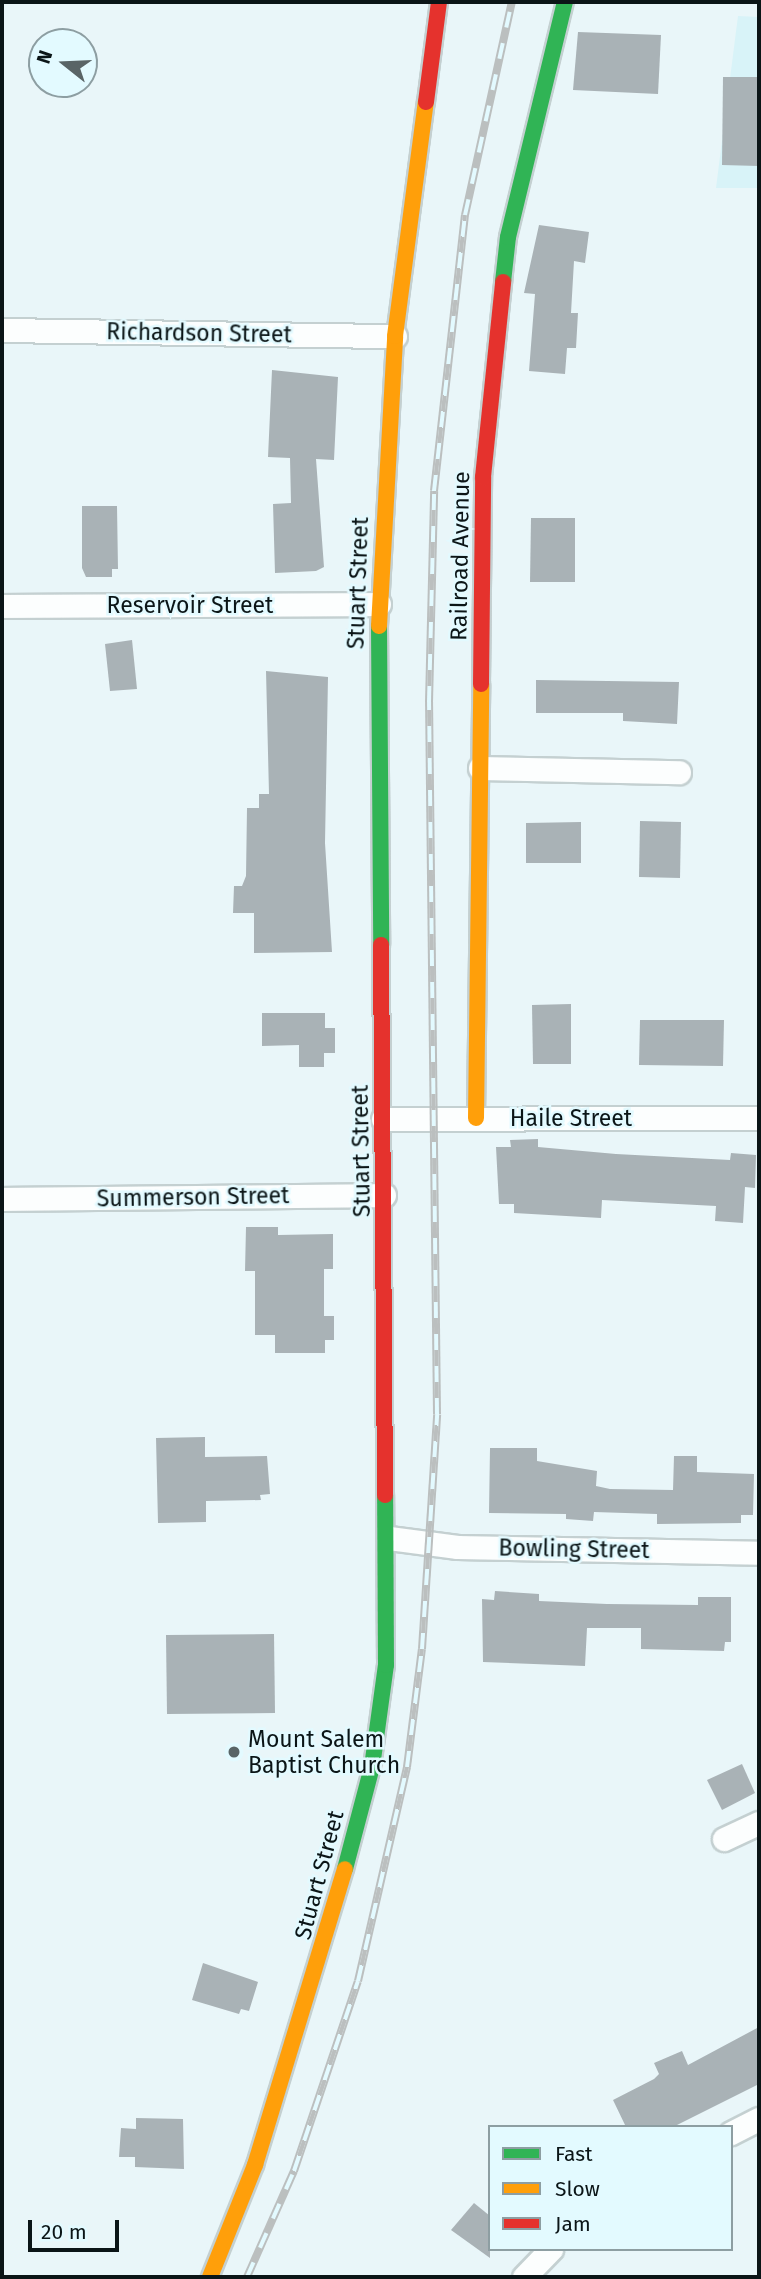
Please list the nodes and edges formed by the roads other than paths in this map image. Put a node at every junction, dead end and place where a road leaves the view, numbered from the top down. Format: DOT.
graph roads {
  1 [pos="439,2"];
  2 [pos="565,2"];
  3 [pos="2,330"];
  4 [pos="395,337"];
  5 [pos="379,604"];
  6 [pos="2,606"];
  7 [pos="480,768"];
  8 [pos="679,772"];
  9 [pos="476,1118"];
  10 [pos="759,1118"];
  11 [pos="383,1119"];
  12 [pos="384,1195"];
  13 [pos="2,1199"];
  14 [pos="388,1538"];
  15 [pos="759,1553"];
  16 [pos="759,1823"];
  17 [pos="724,1839"];
  18 [pos="759,2119"];
  19 [pos="733,2132"];
  20 [pos="549,2251"];
  21 [pos="210,2277"];
  22 [pos="524,2277"];
  1 -- 4 [label="street, Stuart Street"];
  2 -- 7 [label="street, Railroad Avenue"];
  3 -- 4 [label="street, Richardson Street"];
  4 -- 5 [label="street, Stuart Street"];
  5 -- 6 [label="street, Reservoir Street"];
  5 -- 11 [label="street, Stuart Street"];
  7 -- 8 [label="street"];
  7 -- 9 [label="street, Railroad Avenue"];
  9 -- 10 [label="street, Haile Street"];
  9 -- 11 [label="street, Haile Street"];
  11 -- 12 [label="street, Stuart Street"];
  12 -- 13 [label="street, Summerson Street"];
  12 -- 14 [label="street, Stuart Street"];
  14 -- 15 [label="street, Bowling Street"];
  14 -- 21 [label="street, Stuart Street"];
  16 -- 17 [label="street"];
  18 -- 19 [label="street"];
  20 -- 22 [label="street"];
}
